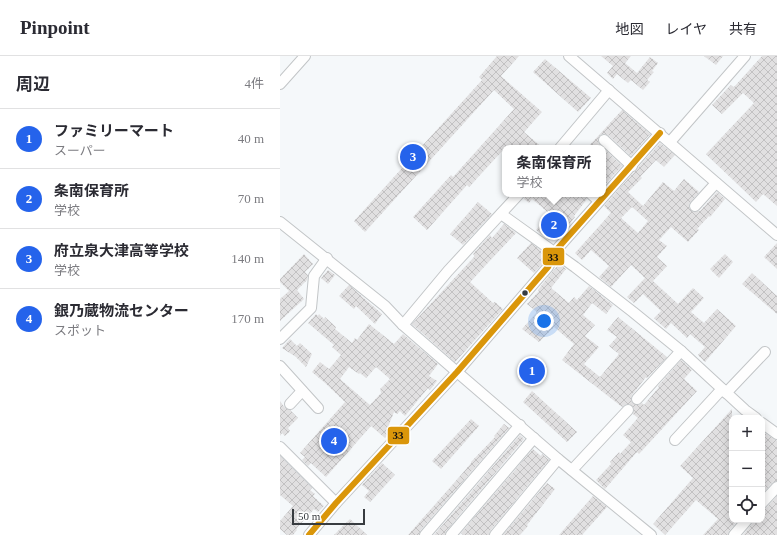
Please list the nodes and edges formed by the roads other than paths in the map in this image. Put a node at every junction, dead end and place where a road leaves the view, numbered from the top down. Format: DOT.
graph roads {
  1 [pos="305,56"];
  2 [pos="569,56"];
  3 [pos="745,56"];
  4 [pos="280,84"];
  5 [pos="609,90"];
  6 [pos="660,133"];
  7 [pos="604,140"];
  8 [pos="670,142"];
  9 [pos="563,145"];
  10 [pos="632,166"];
  11 [pos="716,182"];
  12 [pos="606,194"];
  13 [pos="516,197"];
  14 [pos="594,197"];
  15 [pos="604,197"];
  16 [pos="599,202"];
  17 [pos="695,206"];
  18 [pos="501,214"];
  19 [pos="280,222"];
  20 [pos="777,235"];
  21 [pos="555,253"];
  22 [pos="327,258"];
  23 [pos="403,325"];
  24 [pos="280,339"];
  25 [pos="681,351"];
  26 [pos="765,352"];
  27 [pos="280,366"];
  28 [pos="457,372"];
  29 [pos="302,391"];
  30 [pos="724,391"];
  31 [pos="637,399"];
  32 [pos="290,404"];
  33 [pos="318,408"];
  34 [pos="628,410"];
  35 [pos="752,415"];
  36 [pos="520,425"];
  37 [pos="765,425"];
  38 [pos="777,434"];
  39 [pos="534,438"];
  40 [pos="675,440"];
  41 [pos="280,446"];
  42 [pos="558,459"];
  43 [pos="572,470"];
  44 [pos="777,487"];
  45 [pos="765,500"];
  46 [pos="336,503"];
  47 [pos="744,523"];
  48 [pos="309,535"];
  49 [pos="425,535"];
  50 [pos="451,535"];
  51 [pos="495,535"];
  52 [pos="651,535"];
  53 [pos="734,535"];
  1 -- 4 [label="street"];
  2 -- 5 [label="street"];
  3 -- 8 [label="street"];
  5 -- 6 [label="street"];
  5 -- 9 [label="street"];
  6 -- 8 [label="street"];
  6 -- 10 [label="street"];
  7 -- 10 [label="street"];
  8 -- 11 [label="street"];
  10 -- 12 [label="street"];
  11 -- 17 [label="street"];
  11 -- 20 [label="street"];
  13 -- 18 [label="street"];
  14 -- 16 [label="street"];
  15 -- 16 [label="street"];
  16 -- 21 [label="street"];
  18 -- 21 [label="street"];
  18 -- 23 [label="street"];
  19 -- 22 [label="street"];
  21 -- 25 [label="street"];
  21 -- 28 [label="street"];
  22 -- 23 [label="street"];
  22 -- 24 [label="street"];
  23 -- 28 [label="street"];
  25 -- 30 [label="street"];
  25 -- 31 [label="street"];
  26 -- 30 [label="street"];
  27 -- 29 [label="street"];
  28 -- 36 [label="street"];
  28 -- 46 [label="street"];
  29 -- 32 [label="street"];
  29 -- 33 [label="street"];
  30 -- 35 [label="street"];
  30 -- 40 [label="street"];
  34 -- 43 [label="street"];
  36 -- 39 [label="street"];
  36 -- 49 [label="street"];
  37 -- 38 [label="street"];
  39 -- 42 [label="street"];
  39 -- 50 [label="street"];
  41 -- 46 [label="street"];
  42 -- 43 [label="street"];
  42 -- 51 [label="street"];
  43 -- 52 [label="street"];
  44 -- 45 [label="street"];
  46 -- 48 [label="street"];
  47 -- 53 [label="street"];
}
